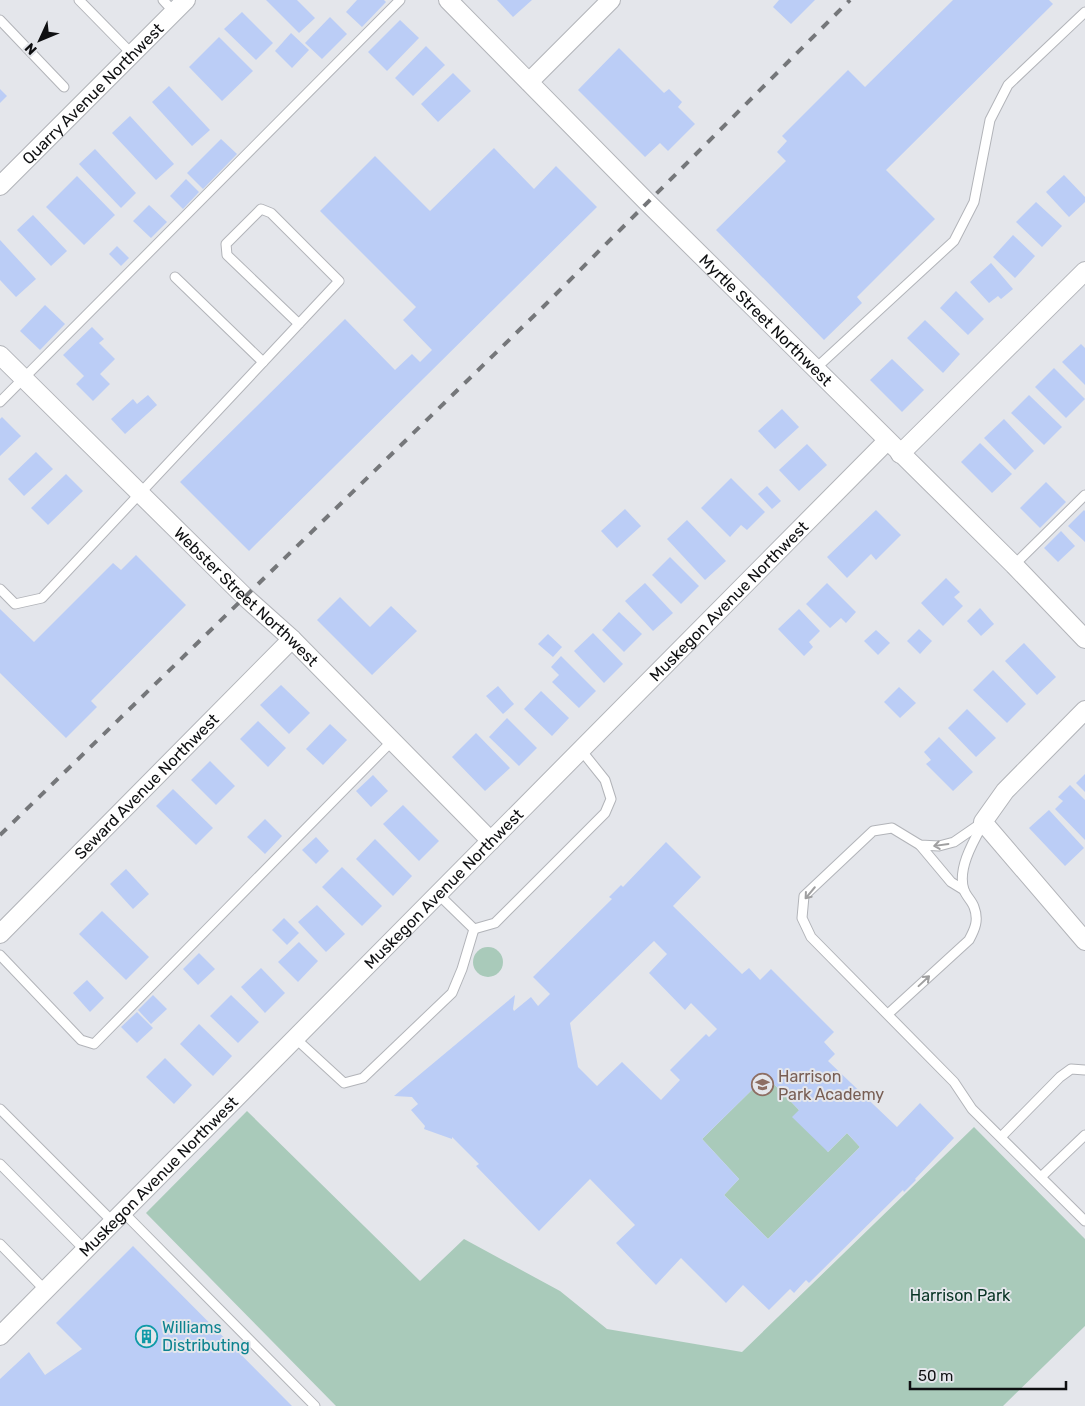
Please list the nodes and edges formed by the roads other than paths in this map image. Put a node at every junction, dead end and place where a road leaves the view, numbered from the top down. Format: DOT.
graph roads {
  1 [pos="80,0"];
  2 [pos="400,0"];
  3 [pos="448,0"];
  4 [pos="611,0"];
  5 [pos="174,4"];
  6 [pos="1085,12"];
  7 [pos="0,20"];
  8 [pos="132,54"];
  9 [pos="529,82"];
  10 [pos="64,86"];
  11 [pos="0,186"];
  12 [pos="1085,272"];
  13 [pos="175,277"];
  14 [pos="299,324"];
  15 [pos="0,355"];
  16 [pos="263,362"];
  17 [pos="815,369"];
  18 [pos="23,378"];
  19 [pos="0,402"];
  20 [pos="887,441"];
  21 [pos="900,454"];
  22 [pos="140,494"];
  23 [pos="1085,495"];
  24 [pos="1014,565"];
  25 [pos="0,589"];
  26 [pos="292,639"];
  27 [pos="1085,639"];
  28 [pos="1085,710"];
  29 [pos="392,741"];
  30 [pos="581,750"];
  31 [pos="983,822"];
  32 [pos="491,841"];
  33 [pos="920,845"];
  34 [pos="964,890"];
  35 [pos="438,894"];
  36 [pos="474,929"];
  37 [pos="0,934"];
  38 [pos="1083,935"];
  39 [pos="0,955"];
  40 [pos="888,1014"];
  41 [pos="296,1038"];
  42 [pos="1085,1070"];
  43 [pos="0,1109"];
  44 [pos="1085,1135"];
  45 [pos="1001,1137"];
  46 [pos="0,1164"];
  47 [pos="1041,1177"];
  48 [pos="118,1217"];
  49 [pos="1084,1219"];
  50 [pos="0,1244"];
  51 [pos="85,1250"];
  52 [pos="45,1290"];
  53 [pos="2,1329"];
  54 [pos="315,1406"];
  1 -- 8 [label="lane"];
  2 -- 18 [label="lane"];
  3 -- 9 [label="street, Myrtle Street Northwest"];
  4 -- 9 [label="street"];
  5 -- 8 [label="street, Quarry Avenue Northwest"];
  6 -- 17 [label="lane"];
  7 -- 10 [label="lane"];
  8 -- 11 [label="street, Quarry Avenue Northwest"];
  9 -- 17 [label="street, Myrtle Street Northwest"];
  12 -- 21 [label="street"];
  13 -- 16 [label="lane"];
  14 -- 14 [label="lane"];
  14 -- 16 [label="lane"];
  15 -- 18 [label="street, Webster Street Northwest"];
  16 -- 22 [label="lane"];
  17 -- 20 [label="street, Myrtle Street Northwest"];
  18 -- 19 [label="lane"];
  18 -- 22 [label="street, Webster Street Northwest"];
  20 -- 21 [label="street, Myrtle Street Northwest"];
  20 -- 30 [label="street, Muskegon Avenue Northwest"];
  21 -- 24 [label="street, Myrtle Street Northwest"];
  22 -- 25 [label="lane"];
  22 -- 26 [label="street, Webster Street Northwest"];
  23 -- 24 [label="lane"];
  24 -- 27 [label="street, Myrtle Street Northwest"];
  26 -- 29 [label="street, Webster Street Northwest"];
  26 -- 37 [label="street, Seward Avenue Northwest"];
  28 -- 31 [label="street"];
  29 -- 32 [label="street, Webster Street Northwest"];
  29 -- 39 [label="lane"];
  30 -- 32 [label="street, Muskegon Avenue Northwest"];
  30 -- 36 [label="lane"];
  31 -- 33 [label="lane, one-way"];
  31 -- 34 [label="lane"];
  31 -- 38 [label="street"];
  32 -- 35 [label="street, Muskegon Avenue Northwest"];
  33 -- 34 [label="lane"];
  33 -- 40 [label="lane, one-way"];
  40 -- 34 [label="lane, one-way"];
  35 -- 36 [label="lane"];
  35 -- 41 [label="street, Muskegon Avenue Northwest"];
  36 -- 41 [label="lane"];
  40 -- 45 [label="lane"];
  41 -- 48 [label="street, Muskegon Avenue Northwest"];
  42 -- 45 [label="lane"];
  43 -- 48 [label="lane"];
  44 -- 47 [label="lane"];
  45 -- 47 [label="lane"];
  46 -- 51 [label="lane"];
  47 -- 49 [label="lane"];
  48 -- 51 [label="street, Muskegon Avenue Northwest"];
  48 -- 54 [label="lane"];
  50 -- 52 [label="lane"];
  51 -- 52 [label="street, Muskegon Avenue Northwest"];
  52 -- 53 [label="street, Muskegon Avenue Northwest"];
}
